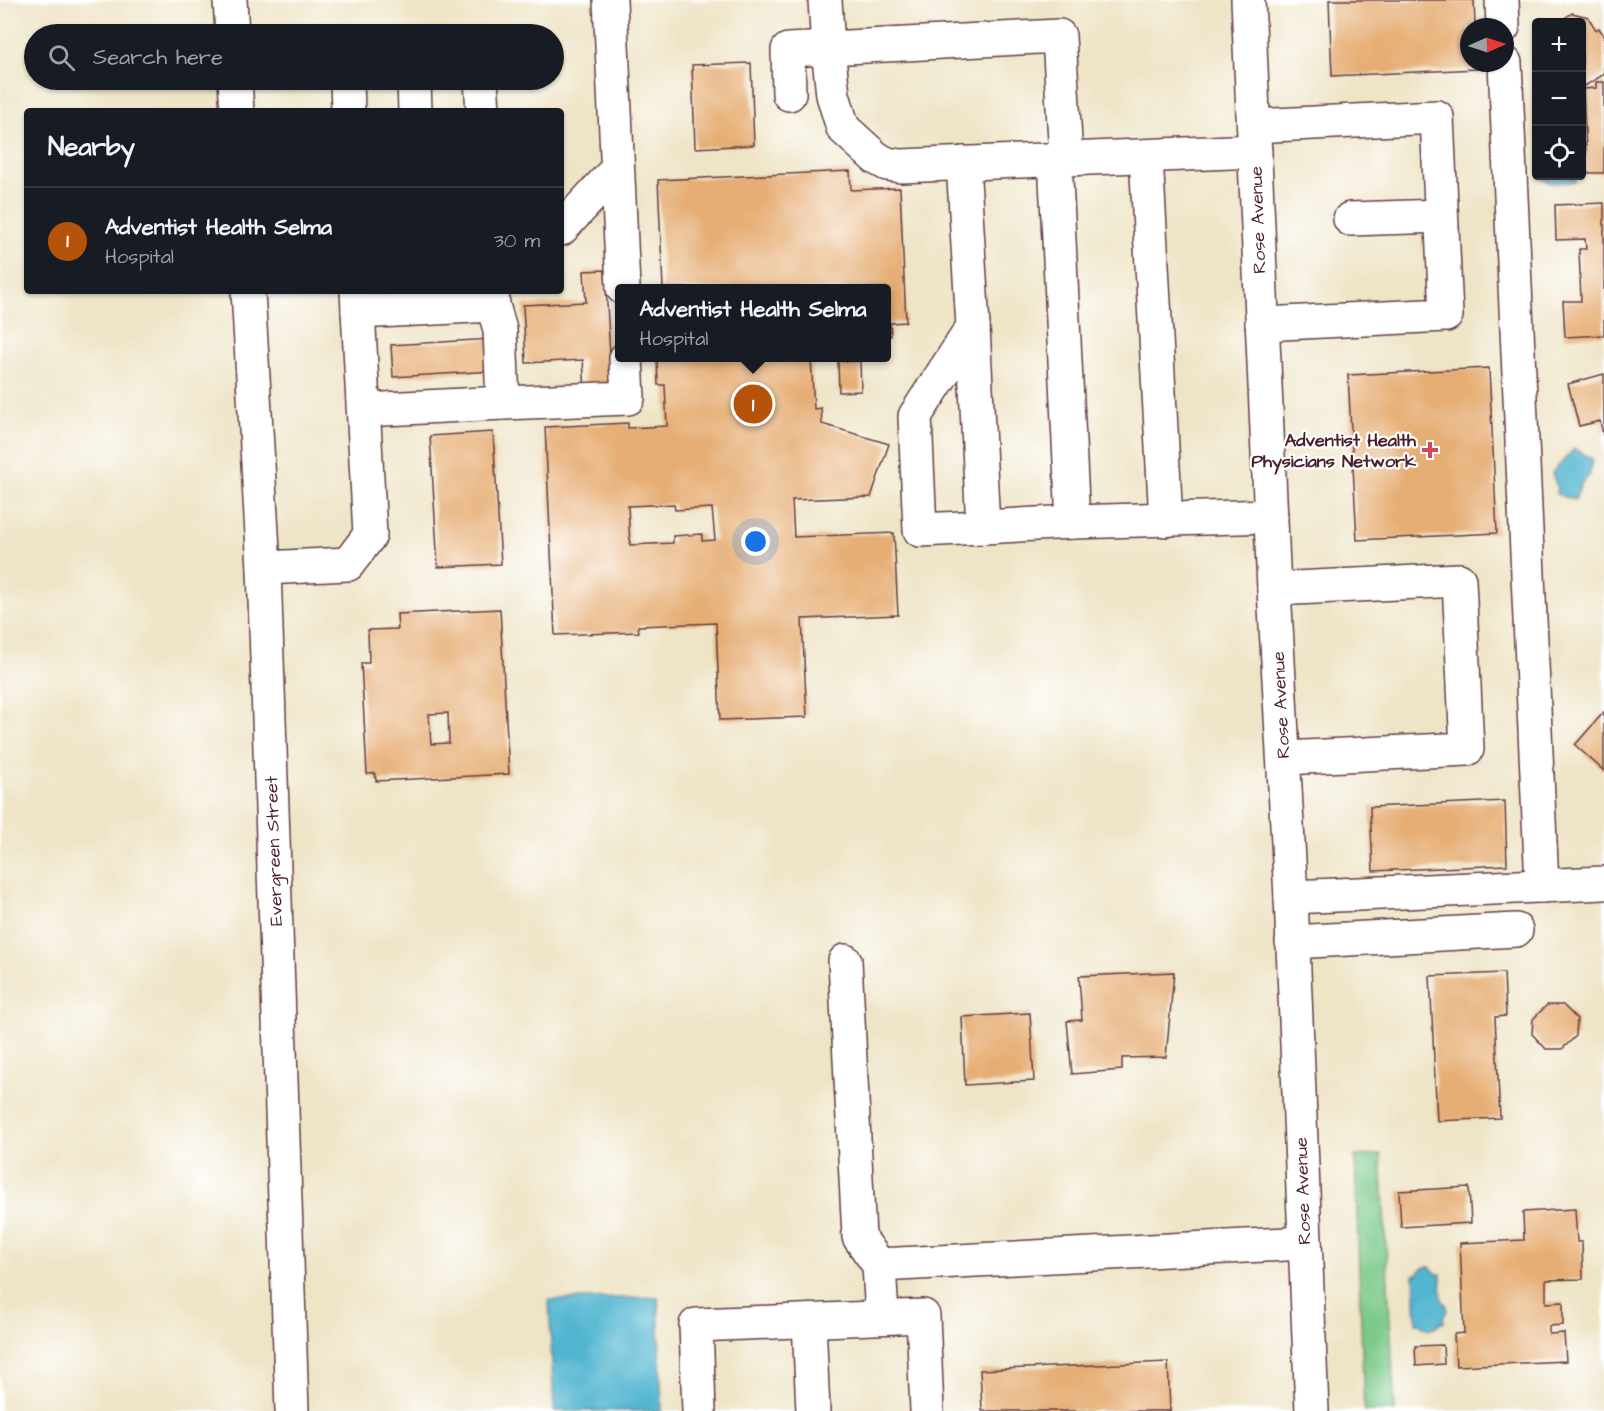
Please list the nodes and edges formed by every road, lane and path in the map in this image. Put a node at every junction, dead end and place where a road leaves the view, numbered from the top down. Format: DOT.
graph roads {
  1 [pos="230,0"];
  2 [pos="610,0"];
  3 [pos="825,0"];
  4 [pos="1248,0"];
  5 [pos="1502,0"];
  6 [pos="1503,18"];
  7 [pos="231,24"];
  8 [pos="828,48"];
  9 [pos="1504,72"];
  10 [pos="236,90"];
  11 [pos="347,90"];
  12 [pos="415,90"];
  13 [pos="482,90"];
  14 [pos="789,94"];
  15 [pos="237,108"];
  16 [pos="348,108"];
  17 [pos="416,108"];
  18 [pos="483,108"];
  19 [pos="1254,138"];
  20 [pos="1146,156"];
  21 [pos="1060,159"];
  22 [pos="963,163"];
  23 [pos="617,169"];
  24 [pos="1441,216"];
  25 [pos="1350,219"];
  26 [pos="564,226"];
  27 [pos="623,284"];
  28 [pos="248,294"];
  29 [pos="492,298"];
  30 [pos="425,300"];
  31 [pos="358,301"];
  32 [pos="1262,324"];
  33 [pos="973,327"];
  34 [pos="626,362"];
  35 [pos="503,403"];
  36 [pos="364,410"];
  37 [pos="1271,516"];
  38 [pos="1166,520"];
  39 [pos="1073,522"];
  40 [pos="983,527"];
  41 [pos="264,568"];
  42 [pos="1274,590"];
  43 [pos="1284,758"];
  44 [pos="1604,883"];
  45 [pos="1542,886"];
  46 [pos="1291,897"];
  47 [pos="1516,930"];
  48 [pos="1292,942"];
  49 [pos="845,961"];
  50 [pos="1305,1243"];
  51 [pos="879,1265"];
  52 [pos="882,1317"];
  53 [pos="809,1321"];
  54 [pos="292,1411"];
  55 [pos="699,1411"];
  56 [pos="813,1411"];
  57 [pos="927,1411"];
  58 [pos="1312,1411"];
  1 -- 7 [label="street"];
  2 -- 23 [label="street"];
  3 -- 8 [label="street"];
  4 -- 19 [label="street, Rose Avenue"];
  5 -- 6 [label="street"];
  8 -- 14 [label="street"];
  8 -- 21 [label="street"];
  8 -- 22 [label="street"];
  9 -- 45 [label="street"];
  10 -- 15 [label="street"];
  11 -- 16 [label="street"];
  12 -- 17 [label="street"];
  13 -- 18 [label="street"];
  19 -- 20 [label="street"];
  19 -- 24 [label="street"];
  19 -- 32 [label="street, Rose Avenue"];
  20 -- 21 [label="street"];
  20 -- 38 [label="street"];
  21 -- 22 [label="street"];
  21 -- 39 [label="street"];
  22 -- 33 [label="street"];
  23 -- 26 [label="street"];
  23 -- 27 [label="street"];
  24 -- 25 [label="street"];
  24 -- 32 [label="street"];
  28 -- 41 [label="street, Evergreen Street"];
  29 -- 30 [label="street"];
  29 -- 35 [label="street"];
  30 -- 31 [label="street"];
  31 -- 36 [label="street"];
  32 -- 37 [label="street, Rose Avenue"];
  33 -- 40 [label="street"];
  33 -- 40 [label="street"];
  34 -- 35 [label="street"];
  35 -- 36 [label="street"];
  36 -- 41 [label="street"];
  37 -- 38 [label="street"];
  37 -- 42 [label="street, Rose Avenue"];
  38 -- 39 [label="street"];
  39 -- 40 [label="street"];
  41 -- 54 [label="street, Evergreen Street"];
  42 -- 43 [label="street, Rose Avenue"];
  42 -- 43 [label="street"];
  43 -- 46 [label="street, Rose Avenue"];
  44 -- 45 [label="street"];
  45 -- 46 [label="street"];
  46 -- 48 [label="street, Rose Avenue"];
  47 -- 48 [label="street"];
  48 -- 50 [label="street, Rose Avenue"];
  49 -- 51 [label="street"];
  50 -- 51 [label="street"];
  50 -- 58 [label="street, Rose Avenue"];
  51 -- 52 [label="street"];
  52 -- 53 [label="street"];
  52 -- 57 [label="street"];
  53 -- 55 [label="street"];
  53 -- 56 [label="street"];
}
